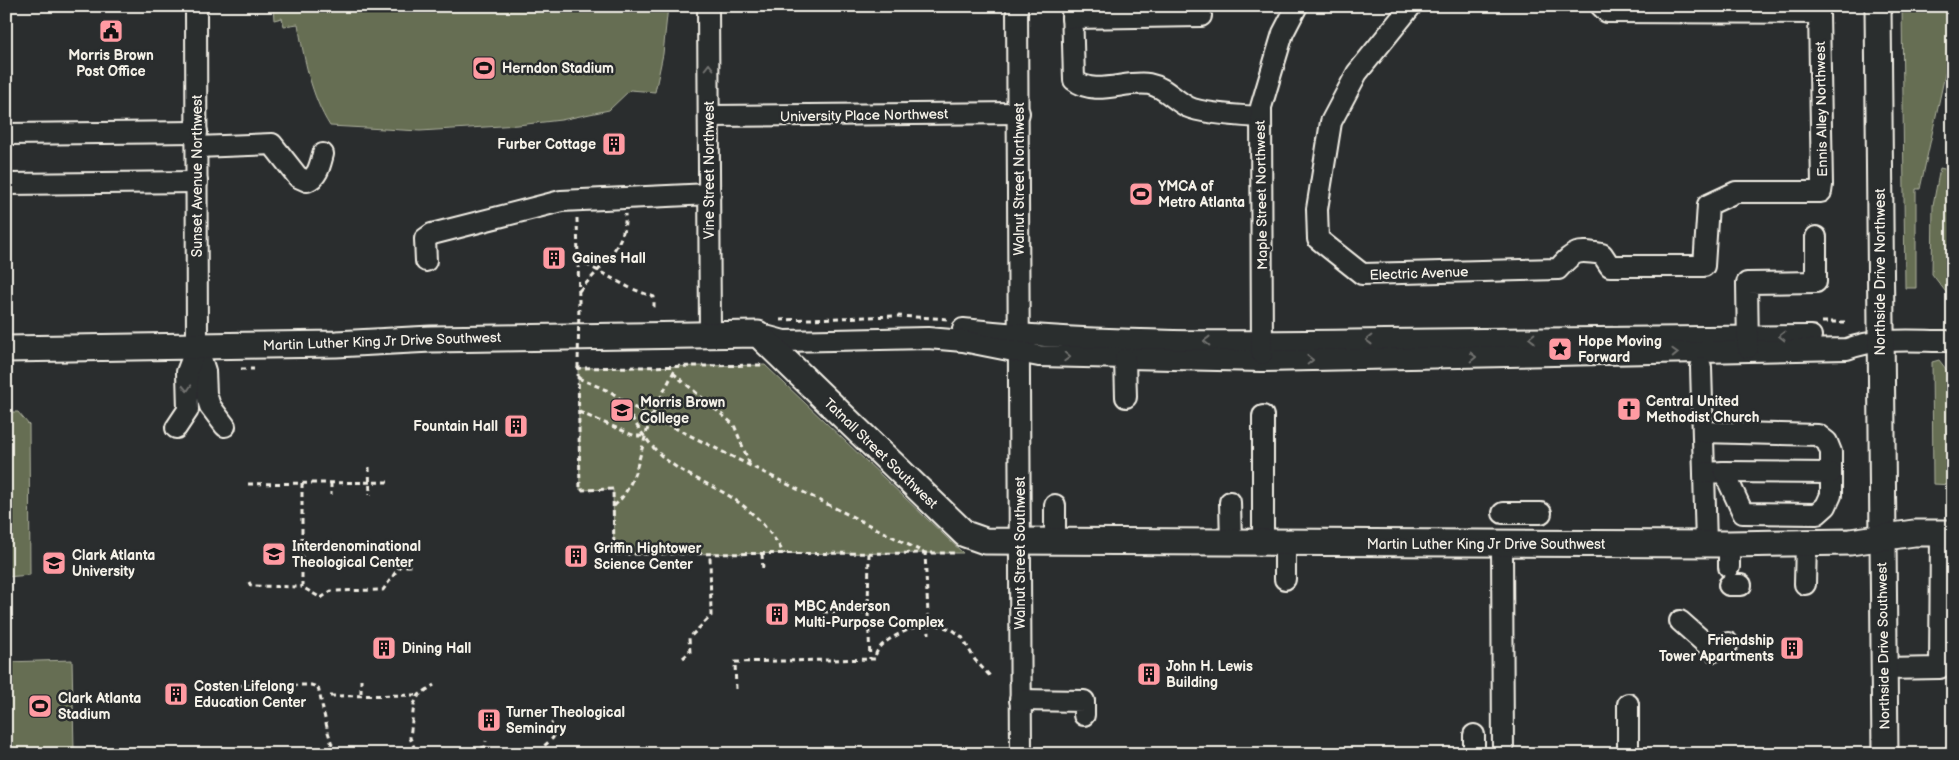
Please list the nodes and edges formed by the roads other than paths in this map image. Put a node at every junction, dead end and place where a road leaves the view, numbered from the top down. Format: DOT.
graph roads {
  1 [pos="196,6"];
  2 [pos="708,6"];
  3 [pos="1017,6"];
  4 [pos="1200,6"];
  5 [pos="1297,6"];
  6 [pos="1411,6"];
  7 [pos="1601,6"];
  8 [pos="1878,6"];
  9 [pos="1072,12"];
  10 [pos="1019,113"];
  11 [pos="709,116"];
  12 [pos="1260,117"];
  13 [pos="6,134"];
  14 [pos="197,140"];
  15 [pos="323,154"];
  16 [pos="197,182"];
  17 [pos="6,184"];
  18 [pos="710,194"];
  19 [pos="1816,237"];
  20 [pos="426,261"];
  21 [pos="1688,267"];
  22 [pos="765,327"];
  23 [pos="710,334"];
  24 [pos="1951,341"];
  25 [pos="1873,342"];
  26 [pos="1019,343"];
  27 [pos="1748,343"];
  28 [pos="197,346"];
  29 [pos="6,349"];
  30 [pos="1262,351"];
  31 [pos="1126,358"];
  32 [pos="1701,367"];
  33 [pos="1126,397"];
  34 [pos="1263,416"];
  35 [pos="225,426"];
  36 [pos="176,428"];
  37 [pos="1702,432"];
  38 [pos="1724,472"];
  39 [pos="1704,473"];
  40 [pos="1831,473"];
  41 [pos="1230,502"];
  42 [pos="1055,505"];
  43 [pos="1503,513"];
  44 [pos="1947,533"];
  45 [pos="1882,538"];
  46 [pos="1018,542"];
  47 [pos="1055,543"];
  48 [pos="1231,543"];
  49 [pos="1274,543"];
  50 [pos="1806,543"];
  51 [pos="1502,544"];
  52 [pos="1528,544"];
  53 [pos="1726,565"];
  54 [pos="1285,579"];
  55 [pos="1805,584"];
  56 [pos="1680,621"];
  57 [pos="1728,643"];
  58 [pos="1884,669"];
  59 [pos="1020,700"];
  60 [pos="1628,704"];
  61 [pos="1084,715"];
  62 [pos="1021,754"];
  63 [pos="1503,754"];
  64 [pos="1628,754"];
  65 [pos="1885,754"];
  1 -- 14 [label="street, Sunset Avenue Northwest"];
  11 -- 2 [label="street, Vine Street Northwest, one-way"];
  3 -- 10 [label="street, Walnut Street Northwest"];
  4 -- 9 [label="street"];
  5 -- 12 [label="street, Maple Street Northwest"];
  6 -- 21 [label="street, Electric Avenue"];
  7 -- 21 [label="street, Ennis Alley Northwest"];
  8 -- 25 [label="main road, Northside Drive Northwest"];
  9 -- 12 [label="street"];
  10 -- 11 [label="street, University Place Northwest"];
  10 -- 26 [label="street, Walnut Street Northwest"];
  11 -- 18 [label="street, Vine Street Northwest"];
  12 -- 30 [label="street, Maple Street Northwest"];
  13 -- 14 [label="street"];
  14 -- 15 [label="street"];
  14 -- 16 [label="street, Sunset Avenue Northwest"];
  16 -- 17 [label="street"];
  16 -- 28 [label="street, Sunset Avenue Northwest"];
  18 -- 20 [label="street"];
  18 -- 23 [label="street, Vine Street Northwest"];
  19 -- 27 [label="street"];
  22 -- 23 [label="main road, Martin Luther King Jr Drive Southwest"];
  22 -- 26 [label="street"];
  22 -- 46 [label="main road, Tatnall Street Southwest"];
  23 -- 28 [label="main road, Martin Luther King Jr Drive Southwest"];
  24 -- 25 [label="street"];
  25 -- 27 [label="street"];
  25 -- 45 [label="main road, Northside Drive Northwest"];
  30 -- 26 [label="street, one-way"];
  26 -- 31 [label="street, one-way"];
  26 -- 46 [label="street, Walnut Street Southwest"];
  27 -- 30 [label="street"];
  28 -- 29 [label="main road, Martin Luther King Jr Drive Southwest"];
  28 -- 35 [label="street"];
  28 -- 36 [label="street, one-way"];
  30 -- 31 [label="street"];
  31 -- 33 [label="street"];
  32 -- 37 [label="street"];
  34 -- 49 [label="street"];
  37 -- 39 [label="street"];
  37 -- 40 [label="street"];
  38 -- 39 [label="street"];
  38 -- 40 [label="street"];
  38 -- 40 [label="street"];
  39 -- 53 [label="street"];
  41 -- 48 [label="street"];
  42 -- 47 [label="street"];
  43 -- 52 [label="street"];
  44 -- 45 [label="main road, Martin Luther King Jr Drive Southwest"];
  44 -- 58 [label="street"];
  45 -- 50 [label="main road, Martin Luther King Jr Drive Southwest"];
  45 -- 58 [label="main road, Northside Drive Southwest"];
  46 -- 47 [label="main road, Martin Luther King Jr Drive Southwest"];
  46 -- 59 [label="street, Walnut Street Southwest"];
  47 -- 48 [label="main road, Martin Luther King Jr Drive Southwest"];
  48 -- 49 [label="main road, Martin Luther King Jr Drive Southwest"];
  49 -- 51 [label="main road, Martin Luther King Jr Drive Southwest"];
  49 -- 54 [label="street"];
  50 -- 53 [label="main road, Martin Luther King Jr Drive Southwest"];
  50 -- 55 [label="street"];
  51 -- 52 [label="main road, Martin Luther King Jr Drive Southwest"];
  51 -- 63 [label="street"];
  52 -- 53 [label="main road, Martin Luther King Jr Drive Southwest"];
  56 -- 57 [label="street"];
  58 -- 65 [label="main road, Northside Drive Southwest"];
  59 -- 61 [label="street"];
  59 -- 62 [label="street, Walnut Street Southwest"];
  60 -- 64 [label="street"];
}
